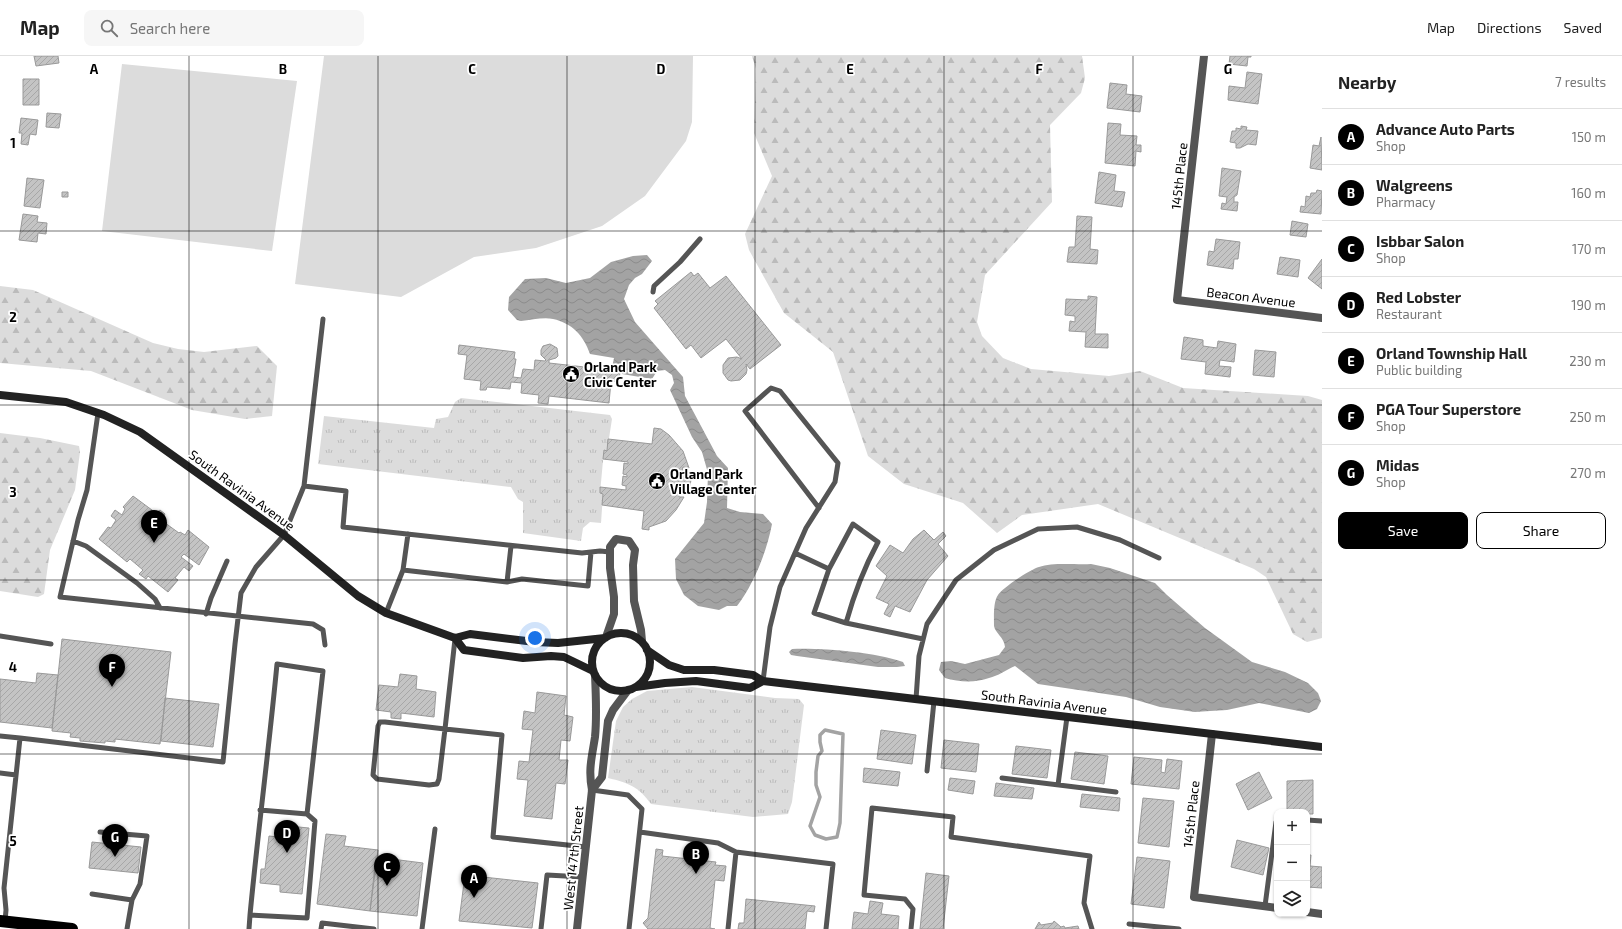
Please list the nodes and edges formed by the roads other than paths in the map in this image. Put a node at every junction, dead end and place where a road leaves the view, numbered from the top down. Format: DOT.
graph roads {
  1 [pos="1204,56"];
  2 [pos="700,240"];
  3 [pos="653,292"];
  4 [pos="1177,300"];
  5 [pos="1322,318"];
  6 [pos="323,319"];
  7 [pos="0,395"];
  8 [pos="98,413"];
  9 [pos="304,486"];
  10 [pos="819,508"];
  11 [pos="408,534"];
  12 [pos="284,535"];
  13 [pos="73,541"];
  14 [pos="511,546"];
  15 [pos="591,552"];
  16 [pos="610,552"];
  17 [pos="795,553"];
  18 [pos="1159,558"];
  19 [pos="227,561"];
  20 [pos="829,569"];
  21 [pos="403,570"];
  22 [pos="507,582"];
  23 [pos="160,608"];
  24 [pos="386,613"];
  25 [pos="206,614"];
  26 [pos="238,617"];
  27 [pos="846,623"];
  28 [pos="0,636"];
  29 [pos="605,637"];
  30 [pos="455,638"];
  31 [pos="923,639"];
  32 [pos="642,641"];
  33 [pos="51,644"];
  34 [pos="325,645"];
  35 [pos="647,650"];
  36 [pos="594,673"];
  37 [pos="763,681"];
  38 [pos="632,689"];
  39 [pos="916,699"];
  40 [pos="934,701"];
  41 [pos="1067,717"];
  42 [pos="445,729"];
  43 [pos="1212,734"];
  44 [pos="0,736"];
  45 [pos="20,738"];
  46 [pos="1322,747"];
  47 [pos="927,771"];
  48 [pos="0,773"];
  49 [pos="16,775"];
  50 [pos="1002,778"];
  51 [pos="1058,785"];
  52 [pos="592,790"];
  53 [pos="1116,792"];
  54 [pos="260,810"];
  55 [pos="307,814"];
  56 [pos="1310,820"];
  57 [pos="1322,821"];
  58 [pos="435,829"];
  59 [pos="100,832"];
  60 [pos="640,832"];
  61 [pos="1274,837"];
  62 [pos="586,847"];
  63 [pos="736,852"];
  64 [pos="583,877"];
  65 [pos="2,888"];
  66 [pos="92,894"];
  67 [pos="132,900"];
  68 [pos="1265,906"];
  69 [pos="1274,908"];
  70 [pos="1310,912"];
  71 [pos="1322,914"];
  72 [pos="250,916"];
  73 [pos="2,921"];
  74 [pos="1129,924"];
  75 [pos="72,929"];
  76 [pos="127,929"];
  77 [pos="249,929"];
  78 [pos="321,929"];
  79 [pos="374,929"];
  80 [pos="422,929"];
  81 [pos="541,929"];
  82 [pos="577,929"];
  83 [pos="629,929"];
  84 [pos="728,929"];
  85 [pos="826,929"];
  86 [pos="911,929"];
  87 [pos="1092,929"];
  88 [pos="1179,929"];
  1 -- 4 [label="street, 145th Place"];
  2 -- 3 [label="lane"];
  4 -- 5 [label="street, Beacon Avenue"];
  6 -- 9 [label="lane"];
  7 -- 8 [label="street, South Ravinia Avenue"];
  8 -- 12 [label="street, South Ravinia Avenue"];
  8 -- 13 [label="lane"];
  9 -- 11 [label="lane"];
  9 -- 12 [label="lane"];
  10 -- 10 [label="lane"];
  10 -- 17 [label="lane"];
  11 -- 14 [label="lane"];
  11 -- 21 [label="lane"];
  12 -- 24 [label="street, South Ravinia Avenue"];
  12 -- 26 [label="lane"];
  13 -- 23 [label="lane"];
  13 -- 23 [label="lane"];
  14 -- 15 [label="lane"];
  14 -- 22 [label="lane"];
  15 -- 16 [label="lane"];
  15 -- 22 [label="lane"];
  16 -- 29 [label="street"];
  16 -- 32 [label="street"];
  17 -- 20 [label="lane"];
  17 -- 37 [label="lane"];
  18 -- 31 [label="lane"];
  19 -- 25 [label="lane"];
  20 -- 27 [label="lane"];
  20 -- 27 [label="lane"];
  21 -- 22 [label="lane"];
  21 -- 24 [label="lane"];
  23 -- 25 [label="lane"];
  24 -- 30 [label="street, South Ravinia Avenue"];
  25 -- 26 [label="lane"];
  26 -- 34 [label="lane"];
  26 -- 45 [label="lane"];
  27 -- 31 [label="lane"];
  28 -- 33 [label="lane"];
  29 -- 30 [label="street, South Ravinia Avenue"];
  29 -- 32 [label="street"];
  29 -- 36 [label="street"];
  30 -- 36 [label="street, South Ravinia Avenue"];
  30 -- 42 [label="lane"];
  31 -- 39 [label="lane"];
  32 -- 35 [label="street"];
  35 -- 37 [label="street, South Ravinia Avenue"];
  35 -- 38 [label="street"];
  36 -- 38 [label="street"];
  36 -- 52 [label="street, West 147th Street"];
  37 -- 38 [label="street, South Ravinia Avenue"];
  37 -- 39 [label="street, South Ravinia Avenue"];
  38 -- 52 [label="street, West 147th Street"];
  39 -- 40 [label="street, South Ravinia Avenue"];
  40 -- 41 [label="street, South Ravinia Avenue"];
  40 -- 47 [label="lane"];
  41 -- 43 [label="street, South Ravinia Avenue"];
  41 -- 51 [label="lane"];
  42 -- 42 [label="lane"];
  42 -- 62 [label="lane"];
  43 -- 46 [label="street, South Ravinia Avenue"];
  43 -- 68 [label="street, 145th Place"];
  44 -- 45 [label="lane"];
  45 -- 49 [label="lane"];
  48 -- 49 [label="lane"];
  49 -- 65 [label="lane"];
  50 -- 51 [label="lane"];
  51 -- 53 [label="lane"];
  52 -- 60 [label="lane"];
  52 -- 62 [label="street, West 147th Street"];
  54 -- 55 [label="lane"];
  54 -- 55 [label="lane"];
  54 -- 72 [label="lane"];
  55 -- 72 [label="lane"];
  56 -- 57 [label="lane"];
  58 -- 80 [label="lane"];
  59 -- 67 [label="lane"];
  60 -- 63 [label="lane"];
  60 -- 83 [label="lane"];
  61 -- 68 [label="lane"];
  62 -- 64 [label="street, West 147th Street"];
  63 -- 84 [label="lane"];
  63 -- 85 [label="lane"];
  64 -- 81 [label="lane"];
  64 -- 82 [label="street, West 147th Street"];
  65 -- 73 [label="lane"];
  66 -- 67 [label="lane"];
  67 -- 76 [label="lane"];
  68 -- 69 [label="street"];
  70 -- 71 [label="street"];
  72 -- 77 [label="lane"];
  73 -- 75 [label="highway"];
  74 -- 88 [label="lane"];
  78 -- 79 [label="lane"];
  86 -- 87 [label="lane"];
}
